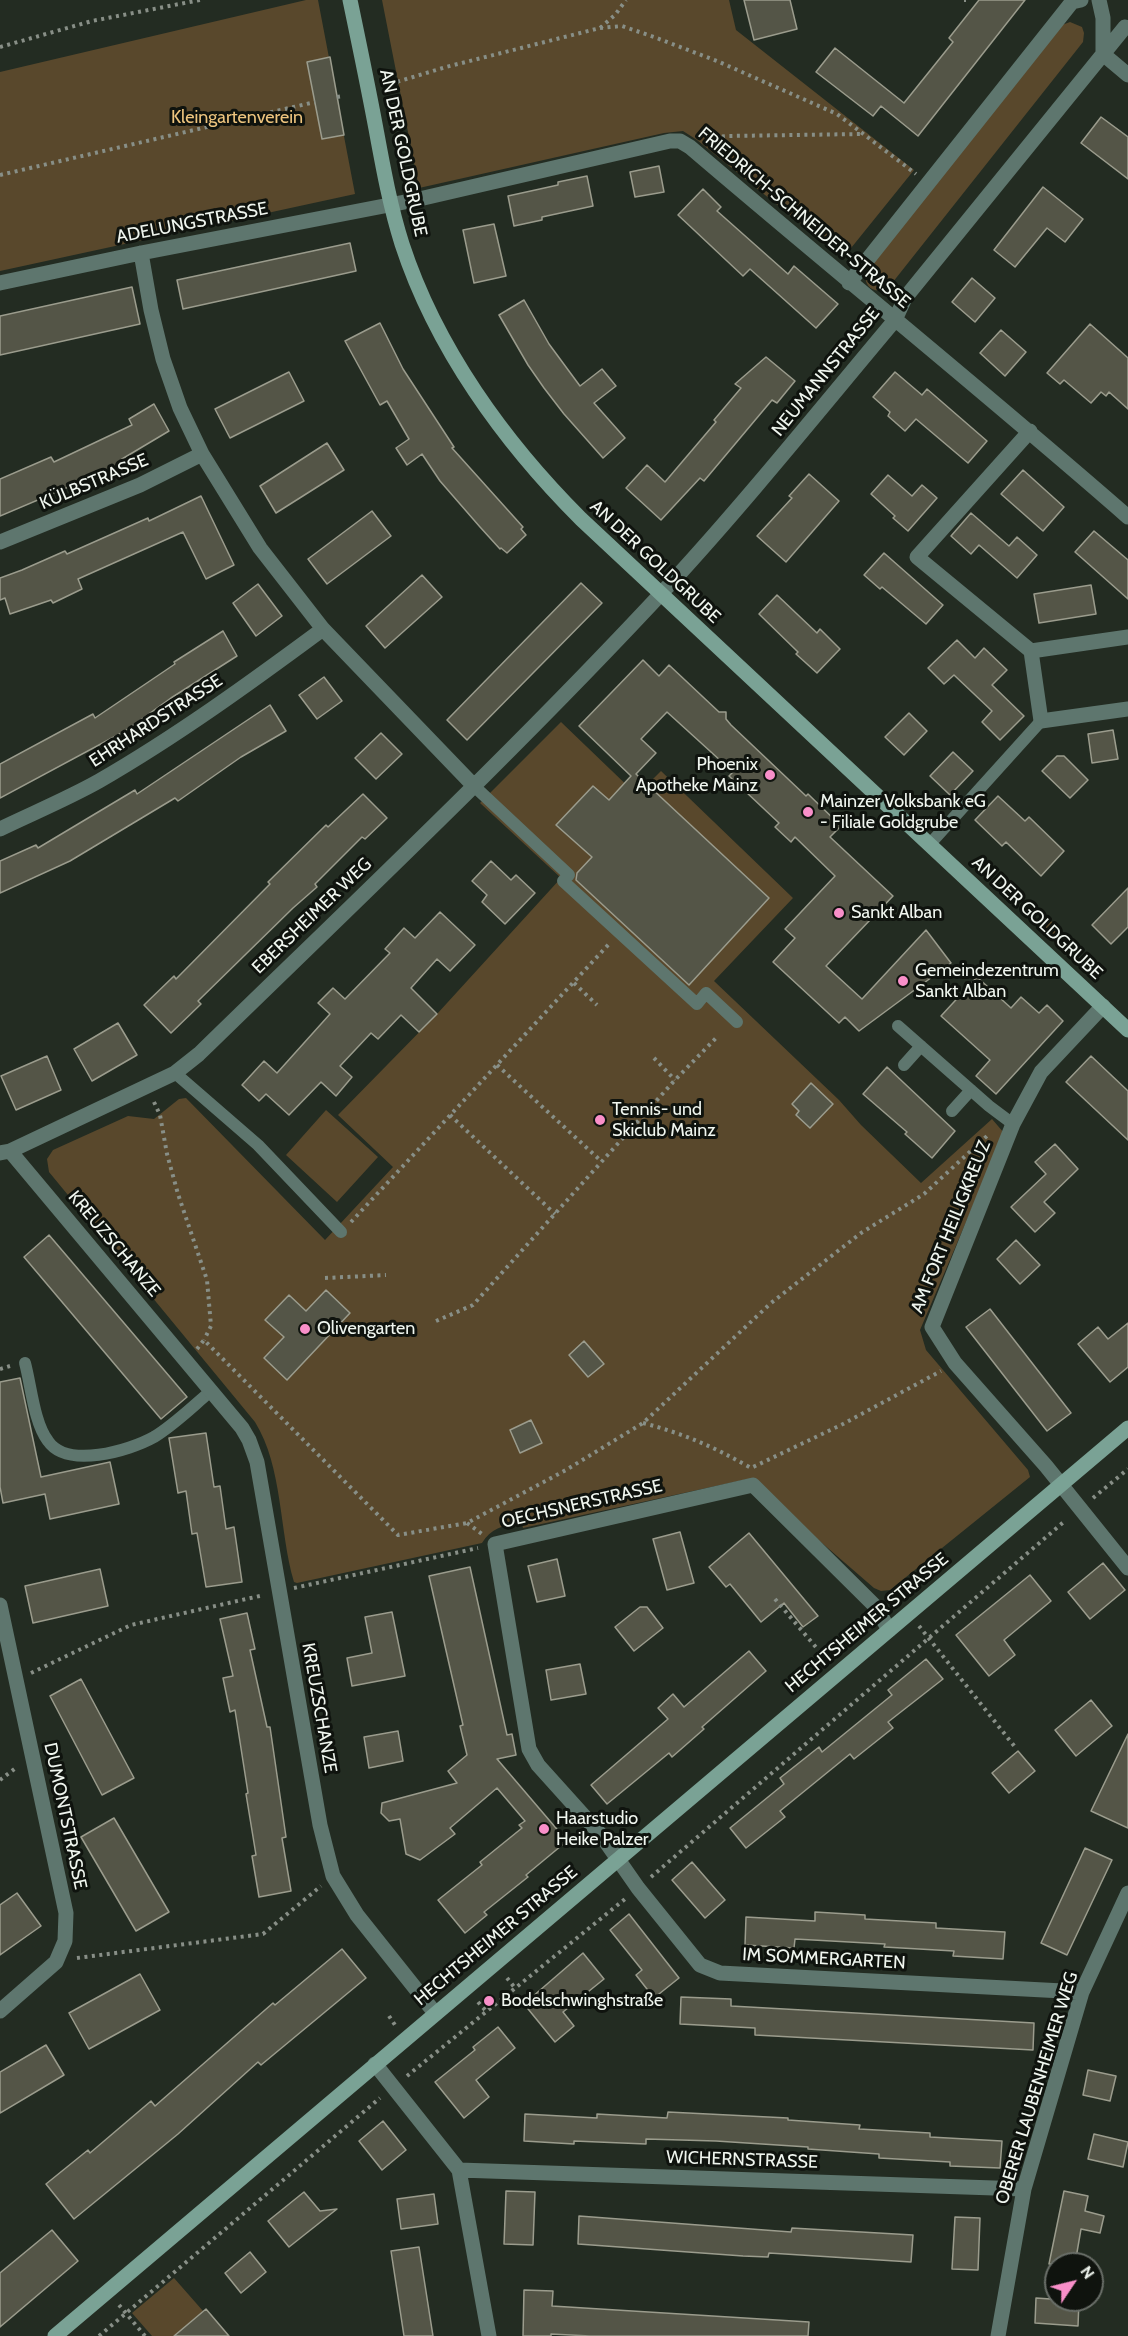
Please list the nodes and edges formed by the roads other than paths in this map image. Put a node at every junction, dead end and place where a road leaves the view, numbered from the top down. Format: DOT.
graph roads {
  1 [pos="350,0"];
  2 [pos="1081,0"];
  3 [pos="1099,0"];
  4 [pos="1125,27"];
  5 [pos="1103,54"];
  6 [pos="1128,75"];
  7 [pos="391,205"];
  8 [pos="141,253"];
  9 [pos="0,283"];
  10 [pos="849,283"];
  11 [pos="895,320"];
  12 [pos="1030,431"];
  13 [pos="202,454"];
  14 [pos="1128,517"];
  15 [pos="0,542"];
  16 [pos="660,594"];
  17 [pos="323,629"];
  18 [pos="1128,638"];
  19 [pos="1031,651"];
  20 [pos="1128,709"];
  21 [pos="1041,721"];
  22 [pos="474,786"];
  23 [pos="0,829"];
  24 [pos="929,845"];
  25 [pos="1103,1006"];
  26 [pos="737,1022"];
  27 [pos="1126,1023"];
  28 [pos="898,1026"];
  29 [pos="921,1046"];
  30 [pos="904,1065"];
  31 [pos="175,1073"];
  32 [pos="971,1090"];
  33 [pos="952,1110"];
  34 [pos="1010,1121"];
  35 [pos="5,1152"];
  36 [pos="341,1232"];
  37 [pos="25,1363"];
  38 [pos="211,1391"];
  39 [pos="1128,1428"];
  40 [pos="1060,1485"];
  41 [pos="1128,1568"];
  42 [pos="0,1605"];
  43 [pos="889,1630"];
  44 [pos="618,1858"];
  45 [pos="1128,1893"];
  46 [pos="1082,1992"];
  47 [pos="0,2011"];
  48 [pos="435,2013"];
  49 [pos="375,2064"];
  50 [pos="459,2170"];
  51 [pos="1024,2189"];
  52 [pos="55,2336"];
  53 [pos="489,2336"];
  54 [pos="998,2336"];
  1 -- 7 [label="street, AN DER GOLDGRUBE"];
  2 -- 10 [label="street"];
  3 -- 5 [label="street"];
  4 -- 5 [label="street, NEUMANNSTRASSE"];
  5 -- 6 [label="street"];
  5 -- 11 [label="street, NEUMANNSTRASSE"];
  7 -- 8 [label="street, ADELUNGSTRASSE"];
  7 -- 10 [label="street, FRIEDRICH-SCHNEIDER-STRASSE"];
  7 -- 16 [label="street, AN DER GOLDGRUBE"];
  8 -- 9 [label="street, ADELUNGSTRASSE"];
  8 -- 13 [label="street"];
  10 -- 11 [label="street, FRIEDRICH-SCHNEIDER-STRASSE"];
  11 -- 12 [label="street, FRIEDRICH-SCHNEIDER-STRASSE"];
  11 -- 16 [label="street, NEUMANNSTRASSE"];
  12 -- 14 [label="street, FRIEDRICH-SCHNEIDER-STRASSE"];
  12 -- 19 [label="street"];
  13 -- 15 [label="street, KÜLBSTRASSE"];
  13 -- 17 [label="street"];
  16 -- 22 [label="street, EBERSHEIMER WEG"];
  16 -- 24 [label="street, AN DER GOLDGRUBE"];
  17 -- 22 [label="street"];
  17 -- 23 [label="street, EHRHARDSTRASSE"];
  18 -- 19 [label="street"];
  19 -- 21 [label="street"];
  20 -- 21 [label="street"];
  21 -- 24 [label="lane"];
  22 -- 26 [label="lane"];
  22 -- 31 [label="street, EBERSHEIMER WEG"];
  24 -- 25 [label="street, AN DER GOLDGRUBE"];
  25 -- 27 [label="street, AN DER GOLDGRUBE"];
  25 -- 34 [label="street, AM FORT HEILIGKREUZ"];
  28 -- 29 [label="lane"];
  29 -- 30 [label="lane"];
  29 -- 32 [label="lane"];
  31 -- 35 [label="street, EBERSHEIMER WEG"];
  31 -- 36 [label="lane"];
  32 -- 33 [label="lane"];
  32 -- 34 [label="lane"];
  34 -- 40 [label="street, AM FORT HEILIGKREUZ"];
  35 -- 38 [label="street, KREUZSCHANZE"];
  37 -- 38 [label="lane"];
  38 -- 48 [label="street, KREUZSCHANZE"];
  39 -- 40 [label="street, HECHTSHEIMER STRASSE"];
  40 -- 41 [label="street, AM FORT HEILIGKREUZ"];
  40 -- 43 [label="street, HECHTSHEIMER STRASSE"];
  42 -- 47 [label="street, DUMONTSTRASSE"];
  43 -- 44 [label="street, HECHTSHEIMER STRASSE"];
  43 -- 44 [label="street, OECHSNERSTRASSE"];
  44 -- 46 [label="street, IM SOMMERGARTEN"];
  44 -- 48 [label="street, HECHTSHEIMER STRASSE"];
  45 -- 46 [label="street, OBERER LAUBENHEIMER WEG"];
  46 -- 51 [label="street, OBERER LAUBENHEIMER WEG"];
  48 -- 49 [label="street, HECHTSHEIMER STRASSE"];
  49 -- 50 [label="street"];
  49 -- 52 [label="street, HECHTSHEIMER STRASSE"];
  50 -- 51 [label="street, WICHERNSTRASSE"];
  50 -- 53 [label="street"];
  51 -- 54 [label="street, OBERER LAUBENHEIMER WEG"];
}
